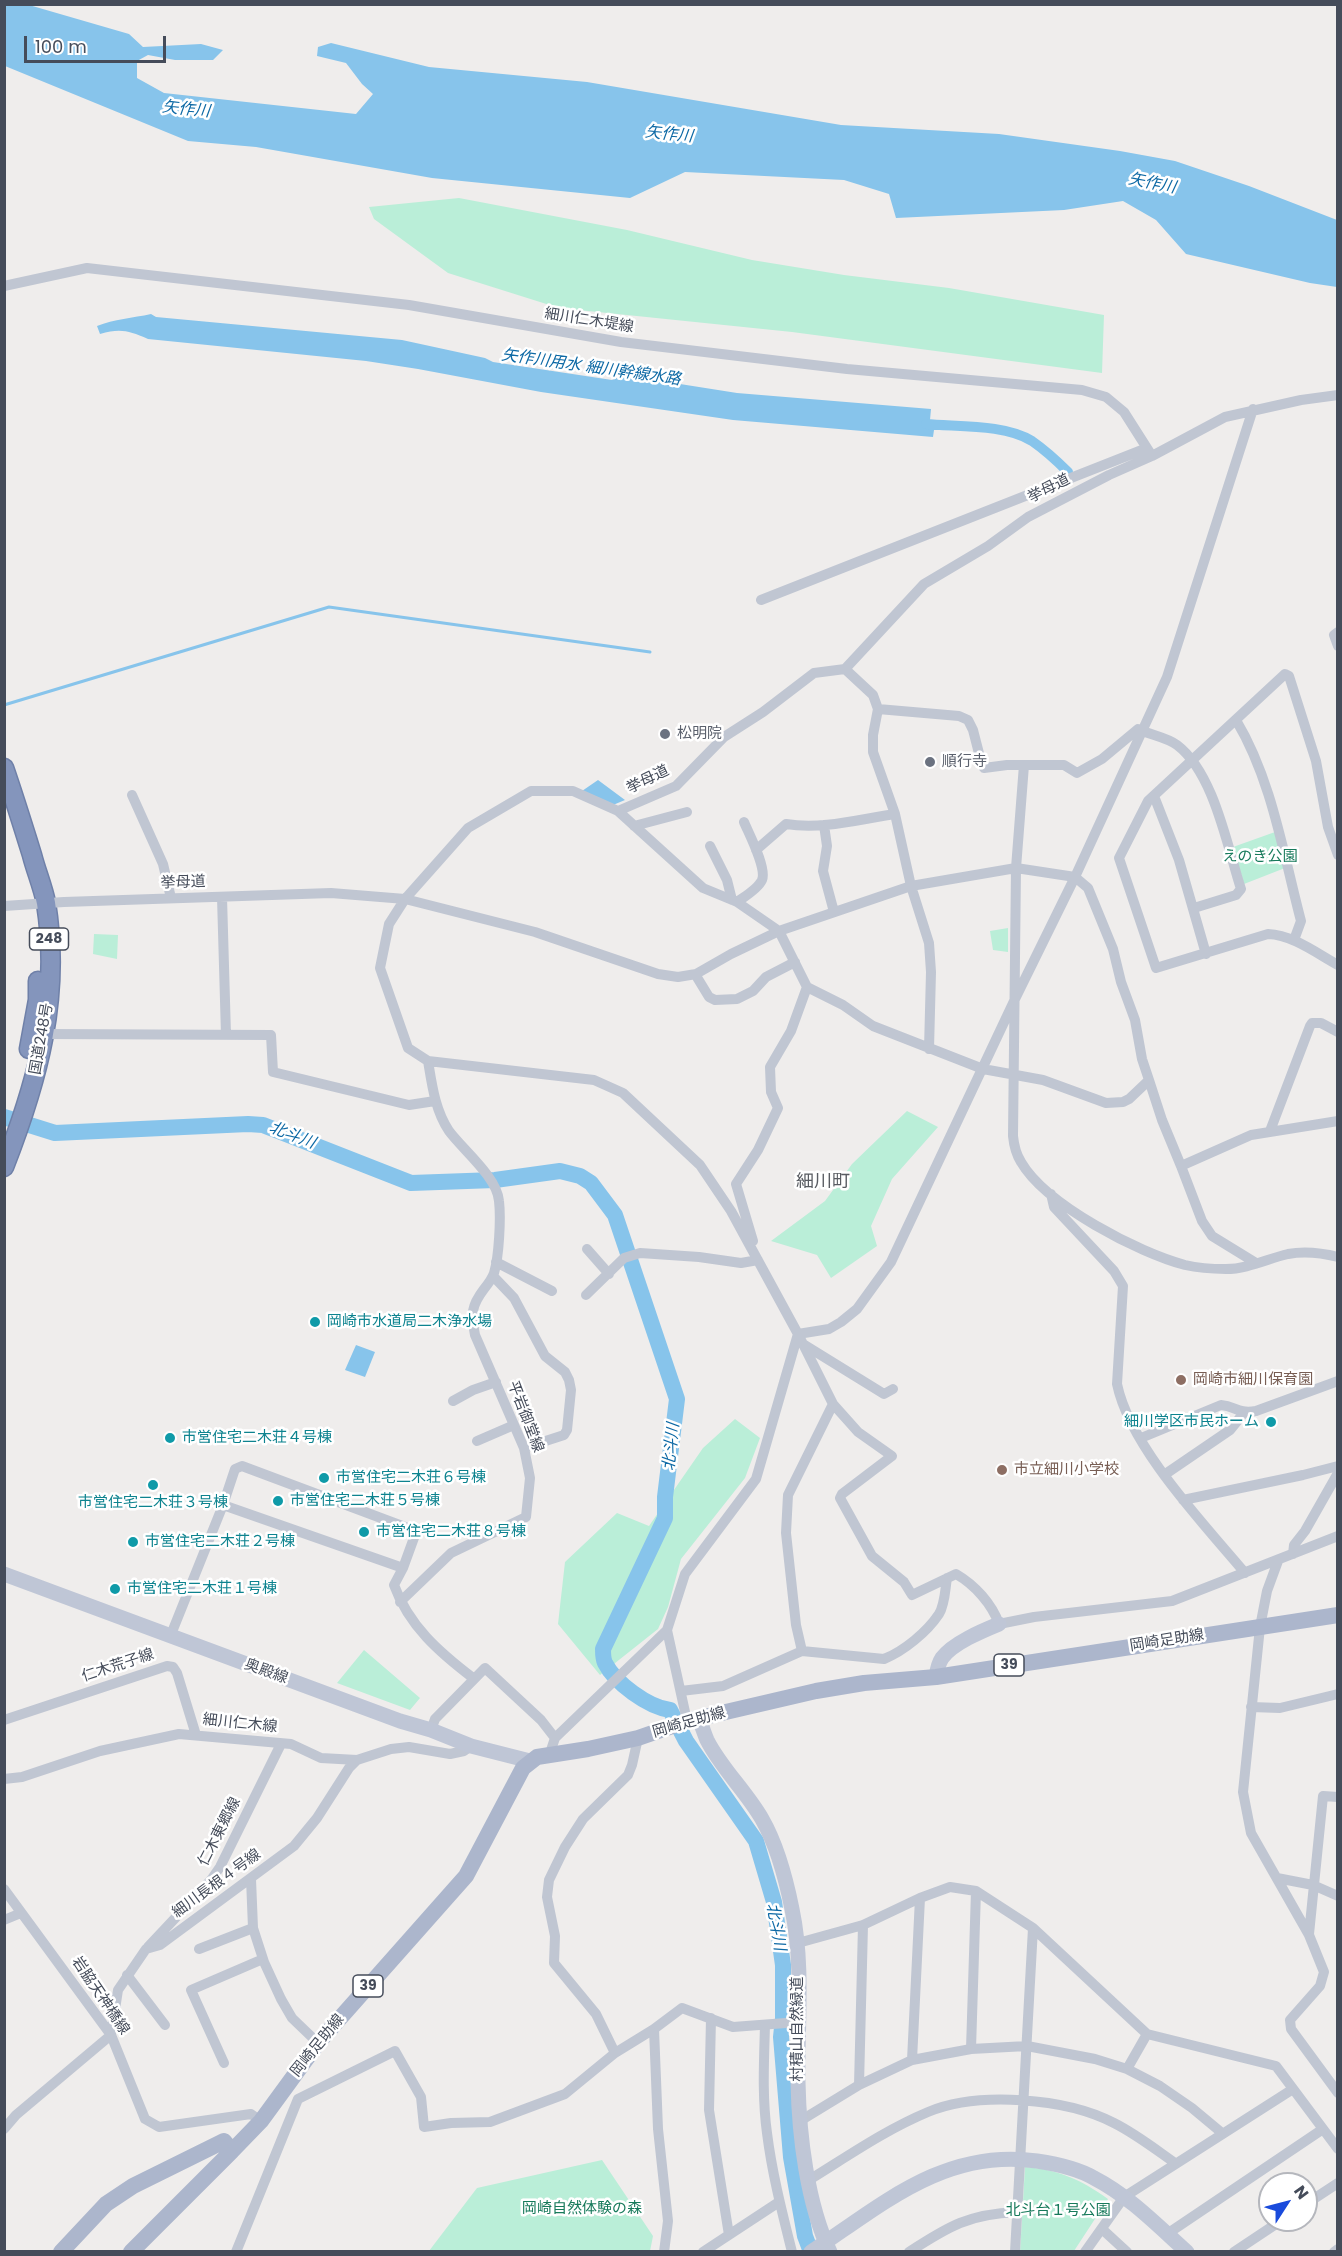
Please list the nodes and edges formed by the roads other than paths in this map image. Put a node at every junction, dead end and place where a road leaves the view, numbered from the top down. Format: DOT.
graph roads {
  1 [pos="4,286"];
  2 [pos="1338,395"];
  3 [pos="1253,409"];
  4 [pos="1150,452"];
  5 [pos="761,600"];
  6 [pos="1338,632"];
  7 [pos="1338,646"];
  8 [pos="845,669"];
  9 [pos="878,710"];
  10 [pos="1236,720"];
  11 [pos="1143,732"];
  12 [pos="1192,761"];
  13 [pos="1024,765"];
  14 [pos="4,768"];
  15 [pos="132,795"];
  16 [pos="1154,796"];
  17 [pos="4,805"];
  18 [pos="618,811"];
  19 [pos="687,812"];
  20 [pos="895,814"];
  21 [pos="744,822"];
  22 [pos="824,825"];
  23 [pos="634,826"];
  24 [pos="1334,834"];
  25 [pos="710,846"];
  26 [pos="756,850"];
  27 [pos="1338,855"];
  28 [pos="1016,868"];
  29 [pos="1075,877"];
  30 [pos="910,886"];
  31 [pos="222,897"];
  32 [pos="171,898"];
  33 [pos="405,899"];
  34 [pos="735,901"];
  35 [pos="40,903"];
  36 [pos="4,906"];
  37 [pos="1194,908"];
  38 [pos="834,912"];
  39 [pos="779,931"];
  40 [pos="1294,940"];
  41 [pos="1206,954"];
  42 [pos="795,962"];
  43 [pos="1338,965"];
  44 [pos="695,974"];
  45 [pos="807,987"];
  46 [pos="1015,999"];
  47 [pos="1338,1032"];
  48 [pos="44,1034"];
  49 [pos="226,1035"];
  50 [pos="929,1049"];
  51 [pos="428,1061"];
  52 [pos="983,1069"];
  53 [pos="1014,1073"];
  54 [pos="1149,1080"];
  55 [pos="435,1101"];
  56 [pos="1338,1121"];
  57 [pos="14,1123"];
  58 [pos="1270,1131"];
  59 [pos="1181,1166"];
  60 [pos="4,1167"];
  61 [pos="1052,1194"];
  62 [pos="587,1249"];
  63 [pos="1338,1257"];
  64 [pos="759,1261"];
  65 [pos="496,1262"];
  66 [pos="1256,1263"];
  67 [pos="609,1274"];
  68 [pos="493,1276"];
  69 [pos="552,1291"];
  70 [pos="585,1296"];
  71 [pos="801,1339"];
  72 [pos="1338,1381"];
  73 [pos="495,1382"];
  74 [pos="893,1389"];
  75 [pos="453,1401"];
  76 [pos="833,1404"];
  77 [pos="1243,1414"];
  78 [pos="514,1425"];
  79 [pos="1141,1438"];
  80 [pos="477,1441"];
  81 [pos="524,1448"];
  82 [pos="1338,1466"];
  83 [pos="1338,1473"];
  84 [pos="1164,1475"];
  85 [pos="1183,1500"];
  86 [pos="223,1505"];
  87 [pos="1338,1536"];
  88 [pos="1293,1554"];
  89 [pos="1278,1561"];
  90 [pos="403,1568"];
  91 [pos="1245,1573"];
  92 [pos="4,1574"];
  93 [pos="948,1578"];
  94 [pos="400,1602"];
  95 [pos="1338,1616"];
  96 [pos="999,1624"];
  97 [pos="1260,1627"];
  98 [pos="667,1630"];
  99 [pos="170,1636"];
  100 [pos="802,1651"];
  101 [pos="936,1677"];
  102 [pos="473,1678"];
  103 [pos="681,1691"];
  104 [pos="1338,1694"];
  105 [pos="1251,1707"];
  106 [pos="4,1720"];
  107 [pos="686,1722"];
  108 [pos="431,1730"];
  109 [pos="196,1735"];
  110 [pos="555,1738"];
  111 [pos="638,1738"];
  112 [pos="281,1744"];
  113 [pos="471,1746"];
  114 [pos="549,1756"];
  115 [pos="357,1760"];
  116 [pos="530,1761"];
  117 [pos="4,1779"];
  118 [pos="1338,1797"];
  119 [pos="1277,1878"];
  120 [pos="251,1879"];
  121 [pos="1313,1885"];
  122 [pos="4,1889"];
  123 [pos="976,1891"];
  124 [pos="1338,1896"];
  125 [pos="920,1898"];
  126 [pos="21,1913"];
  127 [pos="4,1920"];
  128 [pos="863,1925"];
  129 [pos="253,1928"];
  130 [pos="1033,1928"];
  131 [pos="1309,1935"];
  132 [pos="798,1942"];
  133 [pos="146,1949"];
  134 [pos="199,1949"];
  135 [pos="263,1959"];
  136 [pos="127,1975"];
  137 [pos="711,2018"];
  138 [pos="797,2023"];
  139 [pos="165,2025"];
  140 [pos="769,2025"];
  141 [pos="654,2030"];
  142 [pos="1147,2034"];
  143 [pos="111,2035"];
  144 [pos="318,2043"];
  145 [pos="1027,2046"];
  146 [pos="971,2049"];
  147 [pos="615,2053"];
  148 [pos="912,2060"];
  149 [pos="224,2063"];
  150 [pos="1127,2069"];
  151 [pos="288,2084"];
  152 [pos="859,2085"];
  153 [pos="1293,2089"];
  154 [pos="1338,2093"];
  155 [pos="298,2099"];
  156 [pos="1023,2100"];
  157 [pos="261,2121"];
  158 [pos="800,2121"];
  159 [pos="4,2129"];
  160 [pos="1323,2129"];
  161 [pos="1222,2133"];
  162 [pos="1338,2149"];
  163 [pos="232,2151"];
  164 [pos="1020,2159"];
  165 [pos="1175,2163"];
  166 [pos="809,2180"];
  167 [pos="1338,2183"];
  168 [pos="1318,2196"];
  169 [pos="1124,2197"];
  170 [pos="779,2202"];
  171 [pos="1017,2212"];
  172 [pos="1102,2229"];
  173 [pos="1264,2232"];
  174 [pos="1167,2234"];
  175 [pos="729,2235"];
  176 [pos="822,2248"];
  177 [pos="61,2252"];
  178 [pos="131,2252"];
  179 [pos="236,2252"];
  180 [pos="664,2252"];
  181 [pos="703,2252"];
  182 [pos="792,2252"];
  183 [pos="909,2252"];
  184 [pos="1015,2252"];
  185 [pos="1085,2252"];
  186 [pos="1127,2252"];
  187 [pos="1187,2252"];
  188 [pos="1234,2252"];
  1 -- 4 [label="street, 細川仁木堤線"];
  2 -- 3 [label="street, 挙母道"];
  3 -- 4 [label="street, 挙母道"];
  3 -- 11 [label="street"];
  4 -- 5 [label="street"];
  4 -- 8 [label="street, 挙母道"];
  6 -- 7 [label="street"];
  8 -- 9 [label="street"];
  8 -- 18 [label="street, 挙母道"];
  9 -- 13 [label="street"];
  9 -- 20 [label="street"];
  10 -- 12 [label="street"];
  10 -- 24 [label="street"];
  10 -- 40 [label="street"];
  11 -- 12 [label="street"];
  11 -- 13 [label="street"];
  11 -- 29 [label="street"];
  12 -- 16 [label="street"];
  12 -- 37 [label="street"];
  13 -- 28 [label="street"];
  14 -- 35 [label="highway, 国道248号 / 248"];
  15 -- 32 [label="street"];
  16 -- 37 [label="street"];
  16 -- 41 [label="street"];
  17 -- 35 [label="highway, 国道248号 / 248"];
  18 -- 23 [label="street"];
  18 -- 33 [label="street, 挙母道"];
  19 -- 23 [label="street"];
  20 -- 22 [label="street"];
  20 -- 30 [label="street"];
  21 -- 26 [label="street"];
  22 -- 26 [label="street"];
  22 -- 38 [label="street"];
  23 -- 34 [label="street"];
  24 -- 27 [label="street"];
  25 -- 34 [label="street"];
  26 -- 34 [label="street"];
  28 -- 29 [label="street"];
  28 -- 30 [label="street"];
  28 -- 46 [label="street"];
  29 -- 46 [label="street"];
  29 -- 54 [label="street"];
  30 -- 38 [label="street"];
  30 -- 50 [label="street"];
  31 -- 32 [label="street, 挙母道"];
  31 -- 33 [label="street, 挙母道"];
  31 -- 49 [label="street"];
  32 -- 35 [label="street, 挙母道"];
  33 -- 44 [label="street"];
  33 -- 51 [label="street"];
  34 -- 39 [label="street"];
  35 -- 36 [label="street, 挙母道"];
  35 -- 48 [label="highway, 国道248号 / 248"];
  35 -- 57 [label="highway, 国道248号 / 248"];
  37 -- 41 [label="street"];
  38 -- 39 [label="street"];
  39 -- 42 [label="street"];
  39 -- 44 [label="street"];
  40 -- 41 [label="street"];
  40 -- 43 [label="street"];
  42 -- 44 [label="street"];
  42 -- 45 [label="street"];
  45 -- 50 [label="street"];
  45 -- 64 [label="street"];
  46 -- 52 [label="street"];
  46 -- 53 [label="street"];
  47 -- 58 [label="street"];
  48 -- 49 [label="street"];
  48 -- 57 [label="highway, 国道248号 / 248"];
  49 -- 55 [label="street"];
  50 -- 52 [label="street"];
  51 -- 55 [label="street"];
  51 -- 64 [label="street"];
  52 -- 53 [label="street"];
  52 -- 71 [label="street"];
  53 -- 54 [label="street"];
  53 -- 61 [label="street"];
  54 -- 59 [label="street"];
  55 -- 65 [label="street, 平岩御堂線"];
  56 -- 58 [label="street"];
  57 -- 60 [label="highway, 国道248号 / 248"];
  58 -- 59 [label="street"];
  59 -- 66 [label="street"];
  61 -- 66 [label="street"];
  61 -- 79 [label="street"];
  62 -- 67 [label="street"];
  63 -- 66 [label="street"];
  64 -- 67 [label="street"];
  64 -- 71 [label="street"];
  65 -- 68 [label="street, 平岩御堂線"];
  65 -- 69 [label="street"];
  67 -- 70 [label="street"];
  68 -- 73 [label="street, 平岩御堂線"];
  68 -- 81 [label="street"];
  71 -- 74 [label="street"];
  71 -- 76 [label="street"];
  71 -- 98 [label="street"];
  72 -- 77 [label="street"];
  73 -- 75 [label="street"];
  73 -- 78 [label="street, 平岩御堂線"];
  76 -- 93 [label="street"];
  76 -- 100 [label="street"];
  77 -- 79 [label="street"];
  77 -- 84 [label="street"];
  78 -- 80 [label="street"];
  78 -- 81 [label="street, 平岩御堂線"];
  79 -- 84 [label="street"];
  81 -- 94 [label="street, 平岩御堂線"];
  82 -- 85 [label="street"];
  83 -- 88 [label="street"];
  84 -- 85 [label="street"];
  85 -- 91 [label="street"];
  86 -- 90 [label="street"];
  86 -- 90 [label="street"];
  86 -- 99 [label="street"];
  87 -- 88 [label="street"];
  88 -- 89 [label="street"];
  89 -- 91 [label="street"];
  89 -- 97 [label="street"];
  90 -- 94 [label="street"];
  91 -- 96 [label="street"];
  92 -- 99 [label="street, 奥殿線"];
  93 -- 96 [label="street"];
  93 -- 100 [label="street"];
  94 -- 102 [label="street"];
  95 -- 97 [label="main road, 岡崎足助線 / 39"];
  96 -- 101 [label="street"];
  97 -- 101 [label="main road, 岡崎足助線 / 39"];
  97 -- 105 [label="street"];
  98 -- 103 [label="street"];
  98 -- 110 [label="street"];
  99 -- 108 [label="street, 奥殿線"];
  100 -- 103 [label="street"];
  101 -- 107 [label="main road, 岡崎足助線 / 39"];
  102 -- 108 [label="street"];
  102 -- 110 [label="street"];
  103 -- 107 [label="street"];
  104 -- 105 [label="street"];
  105 -- 119 [label="street"];
  106 -- 109 [label="street, 仁木荒子線"];
  107 -- 111 [label="main road, 岡崎足助線 / 39"];
  107 -- 132 [label="street, 村積山自然緑道"];
  108 -- 113 [label="street, 奥殿線"];
  109 -- 112 [label="street, 細川仁木線"];
  109 -- 117 [label="street, 細川仁木線"];
  110 -- 114 [label="street"];
  111 -- 114 [label="main road, 岡崎足助線 / 39"];
  111 -- 147 [label="street"];
  112 -- 115 [label="street, 細川仁木線"];
  112 -- 133 [label="street, 仁木東郷線"];
  113 -- 115 [label="street, 細川仁木線"];
  113 -- 116 [label="street, 奥殿線"];
  114 -- 116 [label="main road, 岡崎足助線 / 39"];
  115 -- 120 [label="street, 細川長根４号線"];
  116 -- 144 [label="main road, 岡崎足助線 / 39"];
  118 -- 121 [label="street"];
  119 -- 121 [label="street"];
  119 -- 131 [label="street"];
  120 -- 129 [label="street"];
  120 -- 133 [label="street, 細川長根４号線"];
  121 -- 124 [label="street"];
  121 -- 131 [label="street"];
  122 -- 126 [label="street, 岩脇天神橋線"];
  123 -- 125 [label="street"];
  123 -- 130 [label="street"];
  123 -- 146 [label="street"];
  125 -- 128 [label="street"];
  125 -- 148 [label="street"];
  126 -- 127 [label="street"];
  126 -- 143 [label="street, 岩脇天神橋線"];
  128 -- 132 [label="street"];
  128 -- 152 [label="street"];
  129 -- 134 [label="street"];
  129 -- 135 [label="street"];
  130 -- 142 [label="street"];
  130 -- 145 [label="street"];
  131 -- 154 [label="street"];
  132 -- 138 [label="street, 村積山自然緑道"];
  133 -- 136 [label="street, 細川長根４号線"];
  135 -- 144 [label="street"];
  135 -- 149 [label="street"];
  136 -- 139 [label="street"];
  136 -- 143 [label="street, 細川長根４号線"];
  137 -- 140 [label="street"];
  137 -- 141 [label="street"];
  137 -- 175 [label="street"];
  138 -- 140 [label="street"];
  138 -- 158 [label="street, 村積山自然緑道"];
  140 -- 170 [label="street"];
  141 -- 147 [label="street"];
  141 -- 180 [label="street"];
  142 -- 150 [label="street"];
  142 -- 153 [label="street"];
  143 -- 157 [label="street, 岩脇天神橋線"];
  143 -- 159 [label="street"];
  144 -- 151 [label="main road, 岡崎足助線 / 39"];
  145 -- 146 [label="street"];
  145 -- 150 [label="street"];
  145 -- 156 [label="street"];
  146 -- 148 [label="street"];
  147 -- 155 [label="street"];
  148 -- 152 [label="street"];
  150 -- 161 [label="street"];
  151 -- 155 [label="street"];
  151 -- 157 [label="main road, 岡崎足助線 / 39"];
  152 -- 158 [label="street"];
  153 -- 160 [label="street"];
  153 -- 161 [label="street"];
  155 -- 179 [label="street"];
  156 -- 164 [label="street"];
  156 -- 165 [label="street"];
  156 -- 166 [label="street"];
  157 -- 163 [label="main road, 岡崎足助線 / 39"];
  158 -- 166 [label="street, 村積山自然緑道"];
  160 -- 162 [label="street"];
  160 -- 174 [label="street"];
  161 -- 165 [label="street"];
  163 -- 177 [label="main road"];
  163 -- 178 [label="main road, 岡崎足助線 / 39"];
  164 -- 169 [label="street"];
  164 -- 171 [label="street"];
  164 -- 176 [label="street"];
  165 -- 169 [label="street"];
  166 -- 176 [label="street, 村積山自然緑道"];
  167 -- 168 [label="street"];
  169 -- 172 [label="street"];
  169 -- 174 [label="street"];
  170 -- 175 [label="street"];
  170 -- 182 [label="street"];
  171 -- 183 [label="street"];
  171 -- 184 [label="street"];
  172 -- 185 [label="street"];
  172 -- 186 [label="street"];
  173 -- 188 [label="street"];
  174 -- 187 [label="street"];
  175 -- 181 [label="street"];
}
